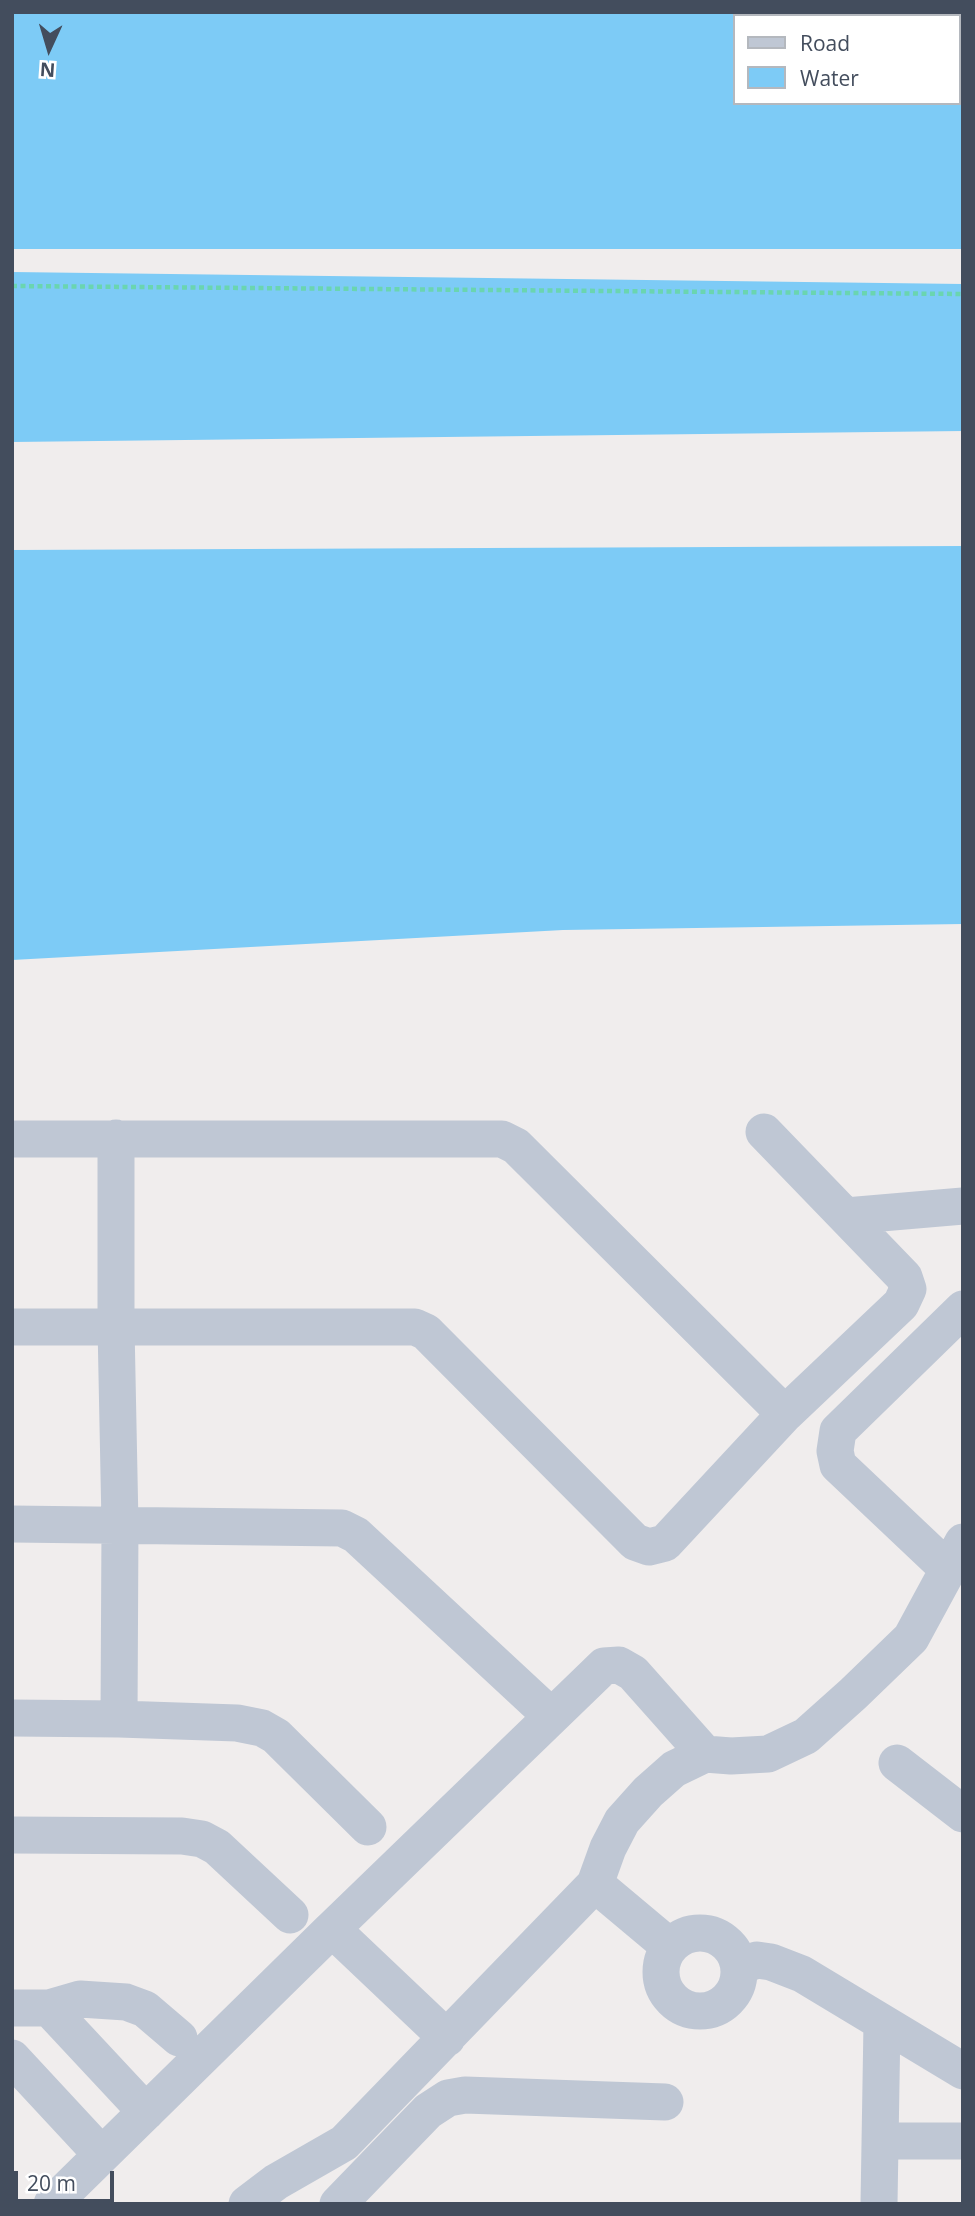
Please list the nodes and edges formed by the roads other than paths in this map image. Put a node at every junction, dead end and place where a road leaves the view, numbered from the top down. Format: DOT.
graph roads {
  1 [pos="764,1132"];
  2 [pos="116,1138"];
  3 [pos="12,1139"];
  4 [pos="963,1206"];
  5 [pos="846,1216"];
  6 [pos="963,1309"];
  7 [pos="116,1326"];
  8 [pos="12,1327"];
  9 [pos="785,1414"];
  10 [pos="12,1524"];
  11 [pos="120,1524"];
  12 [pos="956,1556"];
  13 [pos="551,1716"];
  14 [pos="12,1718"];
  15 [pos="118,1719"];
  16 [pos="705,1754"];
  17 [pos="897,1763"];
  18 [pos="963,1814"];
  19 [pos="368,1827"];
  20 [pos="12,1835"];
  21 [pos="595,1884"];
  22 [pos="290,1915"];
  23 [pos="332,1929"];
  24 [pos="669,1946"];
  25 [pos="740,1966"];
  26 [pos="12,2008"];
  27 [pos="49,2008"];
  28 [pos="882,2024"];
  29 [pos="179,2038"];
  30 [pos="447,2038"];
  31 [pos="12,2058"];
  32 [pos="963,2071"];
  33 [pos="665,2102"];
  34 [pos="146,2112"];
  35 [pos="880,2141"];
  36 [pos="963,2141"];
  37 [pos="102,2155"];
  38 [pos="52,2204"];
  39 [pos="247,2204"];
  40 [pos="338,2204"];
  41 [pos="879,2204"];
  1 -- 5 [label="street"];
  2 -- 3 [label="street"];
  2 -- 7 [label="street"];
  2 -- 9 [label="street"];
  4 -- 5 [label="street"];
  5 -- 9 [label="street"];
  6 -- 12 [label="street"];
  7 -- 8 [label="street"];
  7 -- 9 [label="street"];
  7 -- 11 [label="street"];
  10 -- 11 [label="street"];
  11 -- 13 [label="street"];
  11 -- 15 [label="street"];
  12 -- 16 [label="street"];
  13 -- 16 [label="street"];
  13 -- 23 [label="street"];
  14 -- 15 [label="street"];
  15 -- 19 [label="street"];
  16 -- 21 [label="street"];
  17 -- 18 [label="street"];
  20 -- 22 [label="street"];
  21 -- 24 [label="street"];
  21 -- 30 [label="street"];
  23 -- 30 [label="street"];
  23 -- 34 [label="street"];
  24 -- 25 [label="street"];
  24 -- 25 [label="street"];
  25 -- 28 [label="street"];
  26 -- 27 [label="street"];
  27 -- 29 [label="street"];
  27 -- 34 [label="street"];
  28 -- 32 [label="street"];
  28 -- 35 [label="street"];
  30 -- 39 [label="street"];
  31 -- 37 [label="street"];
  33 -- 40 [label="street"];
  34 -- 37 [label="street"];
  35 -- 36 [label="street"];
  35 -- 41 [label="street"];
  37 -- 38 [label="street"];
}
